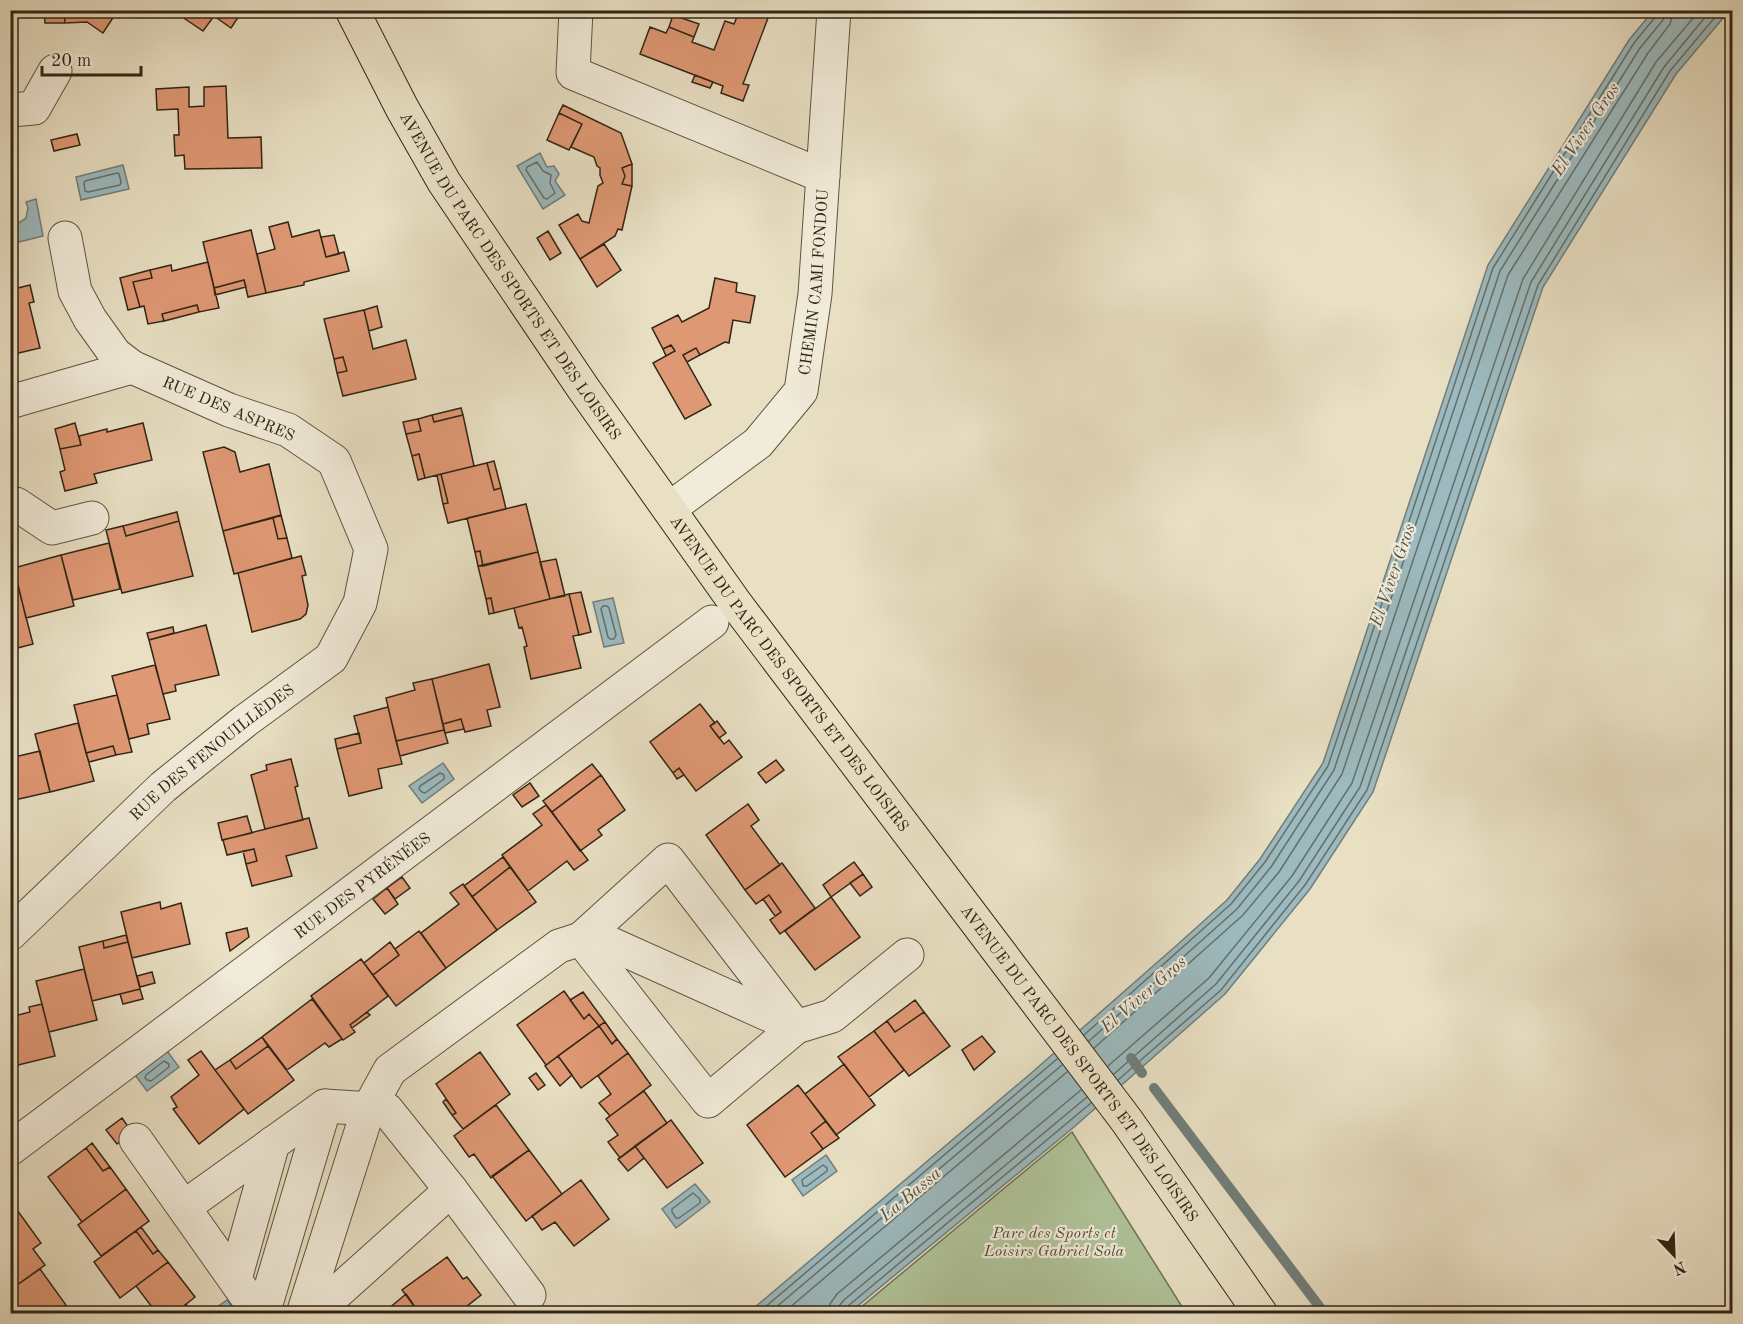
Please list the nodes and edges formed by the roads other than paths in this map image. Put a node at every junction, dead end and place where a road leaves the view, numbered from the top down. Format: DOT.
graph roads {
  1 [pos="352,10"];
  2 [pos="576,10"];
  3 [pos="834,10"];
  4 [pos="55,71"];
  5 [pos="10,110"];
  6 [pos="823,176"];
  7 [pos="65,238"];
  8 [pos="132,367"];
  9 [pos="10,402"];
  10 [pos="10,506"];
  11 [pos="669,509"];
  12 [pos="92,518"];
  13 [pos="371,549"];
  14 [pos="712,622"];
  15 [pos="10,934"];
  16 [pos="580,939"];
  17 [pos="907,955"];
  18 [pos="796,1027"];
  19 [pos="325,1107"];
  20 [pos="368,1110"];
  21 [pos="136,1140"];
  22 [pos="273,1143"];
  23 [pos="10,1149"];
  24 [pos="451,1190"];
  25 [pos="184,1207"];
  26 [pos="235,1279"];
  27 [pos="529,1295"];
  28 [pos="261,1314"];
  29 [pos="303,1314"];
  30 [pos="313,1314"];
  31 [pos="1262,1314"];
  1 -- 11 [label="main road, AVENUE DU PARC DES SPORTS ET DES LOISIRS"];
  2 -- 6 [label="street, CHEMIN CAMI FONDOU"];
  3 -- 6 [label="street, CHEMIN CAMI FONDOU"];
  4 -- 5 [label="street"];
  6 -- 11 [label="street, CHEMIN CAMI FONDOU"];
  7 -- 8 [label="street, RUE DES ASPRES"];
  8 -- 9 [label="street"];
  8 -- 13 [label="street, RUE DES ASPRES"];
  10 -- 12 [label="street"];
  11 -- 31 [label="main road, AVENUE DU PARC DES SPORTS ET DES LOISIRS"];
  13 -- 15 [label="street, RUE DES FENOUILLÈDES"];
  14 -- 23 [label="street, RUE DES PYRÉNÉES"];
  16 -- 18 [label="street"];
  16 -- 18 [label="street"];
  16 -- 18 [label="street"];
  16 -- 20 [label="street"];
  17 -- 18 [label="street"];
  19 -- 20 [label="street"];
  19 -- 22 [label="street"];
  19 -- 28 [label="street"];
  20 -- 24 [label="street"];
  20 -- 29 [label="street"];
  21 -- 25 [label="street"];
  22 -- 25 [label="street"];
  22 -- 26 [label="street"];
  24 -- 27 [label="street"];
  24 -- 30 [label="street"];
  25 -- 26 [label="street"];
  26 -- 28 [label="street"];
}
